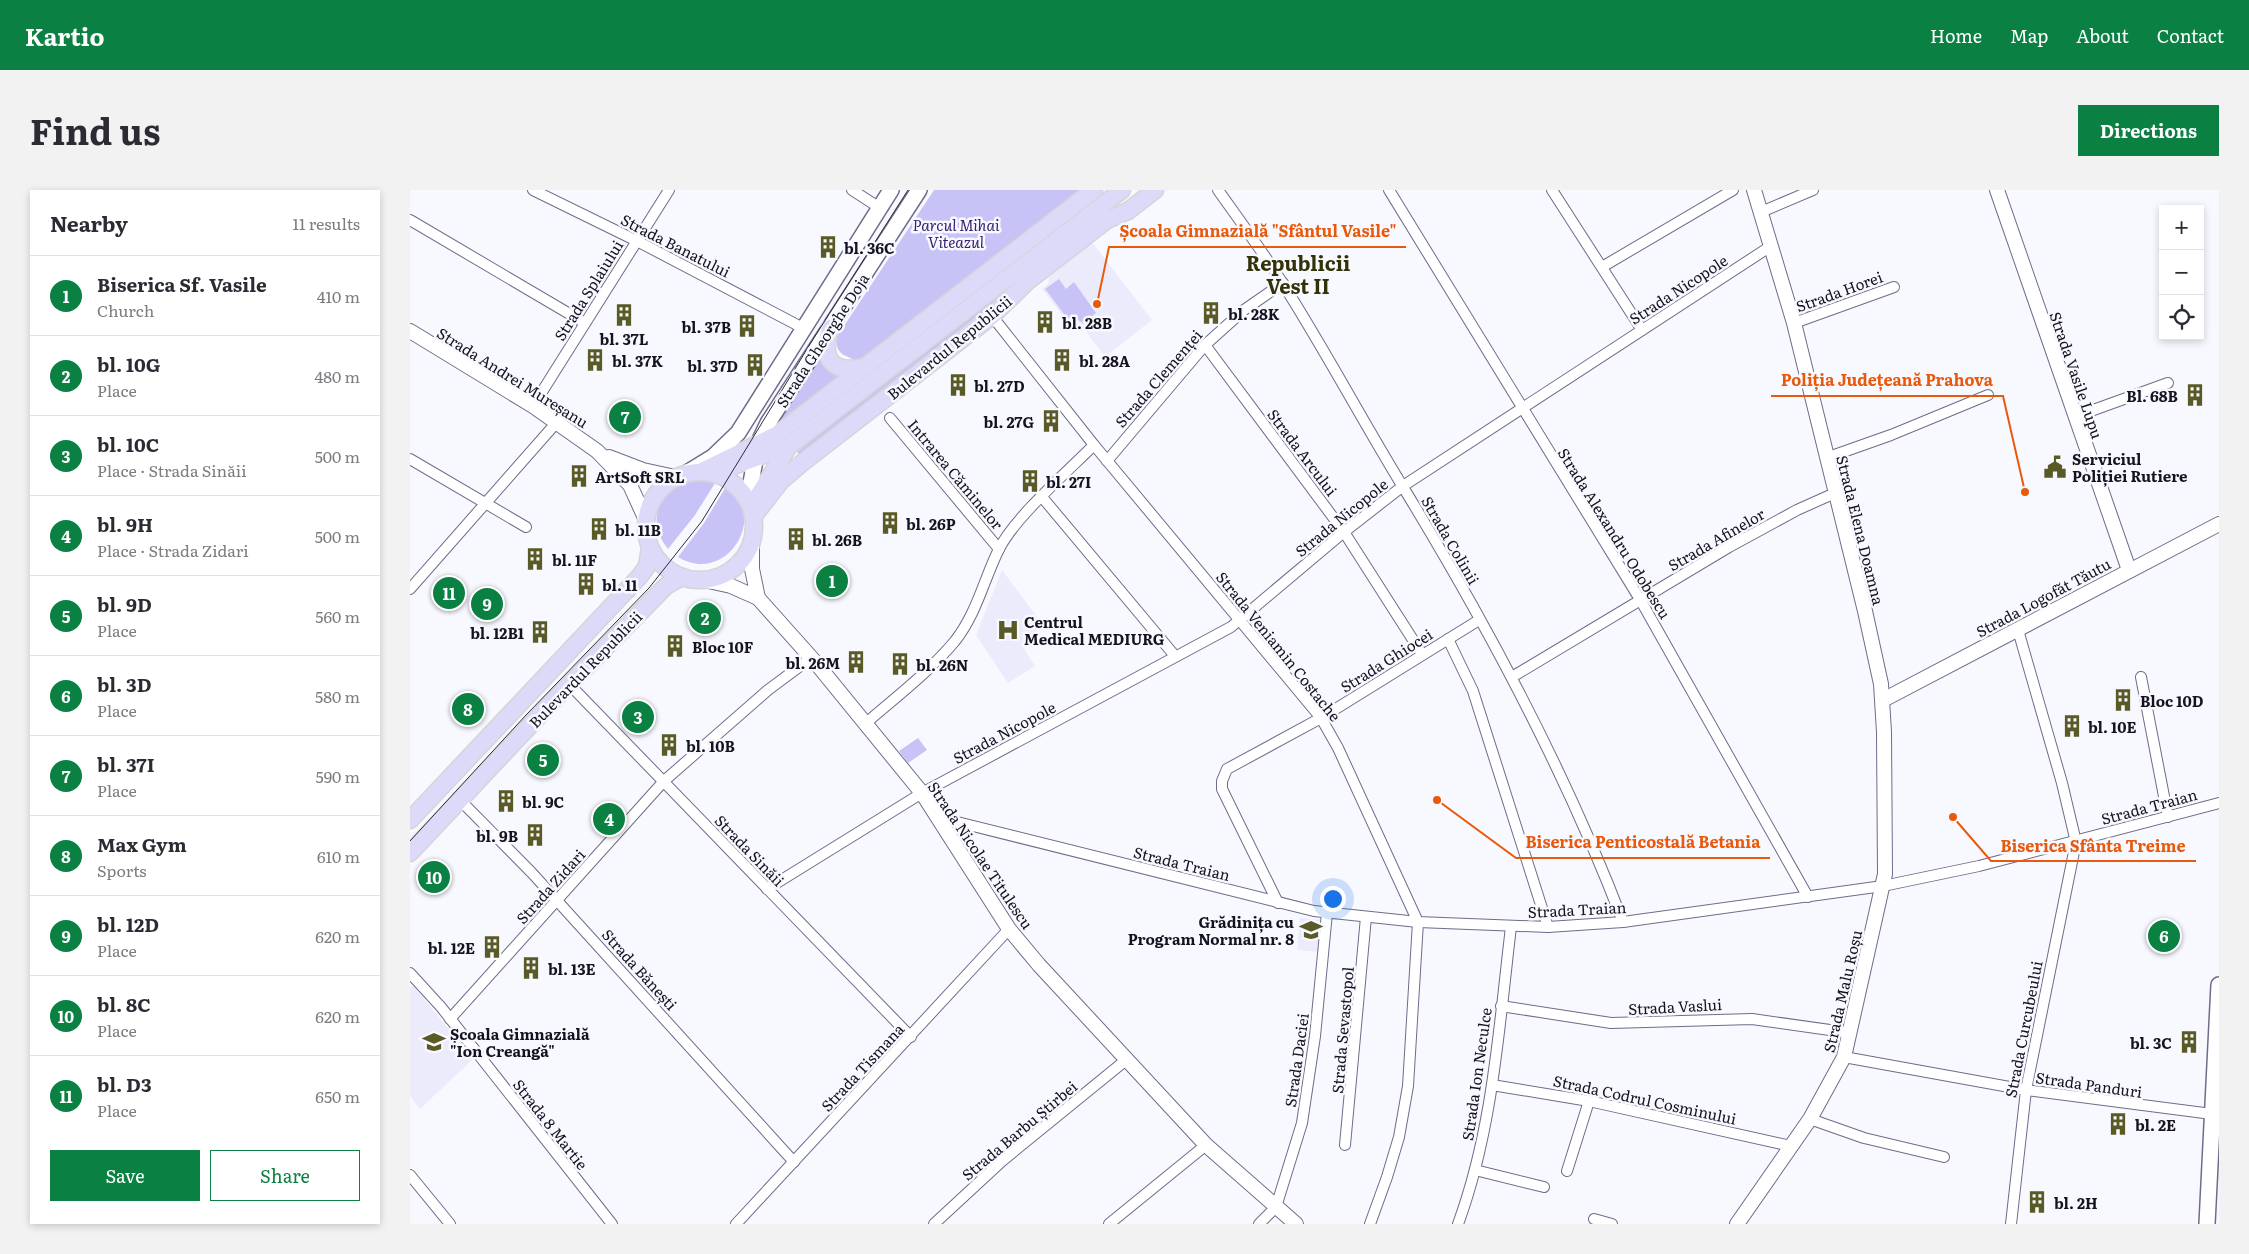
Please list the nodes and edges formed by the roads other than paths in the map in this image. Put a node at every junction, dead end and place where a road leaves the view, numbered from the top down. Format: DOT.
graph roads {
  1 [pos="533,190"];
  2 [pos="669,190"];
  3 [pos="852,190"];
  4 [pos="891,190"];
  5 [pos="919,190"];
  6 [pos="1094,190"];
  7 [pos="1122,190"];
  8 [pos="1155,190"];
  9 [pos="1218,190"];
  10 [pos="1389,190"];
  11 [pos="1552,190"];
  12 [pos="1733,190"];
  13 [pos="1754,190"];
  14 [pos="1813,190"];
  15 [pos="1997,190"];
  16 [pos="880,208"];
  17 [pos="1761,212"];
  18 [pos="410,220"];
  19 [pos="638,241"];
  20 [pos="1771,246"];
  21 [pos="1602,267"];
  22 [pos="1283,283"];
  23 [pos="1894,287"];
  24 [pos="992,316"];
  25 [pos="585,323"];
  26 [pos="1794,323"];
  27 [pos="803,328"];
  28 [pos="830,328"];
  29 [pos="1642,330"];
  30 [pos="410,331"];
  31 [pos="1205,345"];
  32 [pos="863,367"];
  33 [pos="2168,383"];
  34 [pos="1988,395"];
  35 [pos="533,406"];
  36 [pos="1522,410"];
  37 [pos="890,418"];
  38 [pos="2074,418"];
  39 [pos="557,422"];
  40 [pos="1094,445"];
  41 [pos="789,446"];
  42 [pos="756,450"];
  43 [pos="597,451"];
  44 [pos="1826,458"];
  45 [pos="410,459"];
  46 [pos="1107,461"];
  47 [pos="694,473"];
  48 [pos="1403,486"];
  49 [pos="1835,493"];
  50 [pos="1042,497"];
  51 [pos="487,503"];
  52 [pos="751,508"];
  53 [pos="646,520"];
  54 [pos="2219,524"];
  55 [pos="526,526"];
  56 [pos="1344,532"];
  57 [pos="752,540"];
  58 [pos="650,548"];
  59 [pos="999,548"];
  60 [pos="2129,570"];
  61 [pos="682,577"];
  62 [pos="704,580"];
  63 [pos="410,589"];
  64 [pos="758,598"];
  65 [pos="1640,601"];
  66 [pos="1241,620"];
  67 [pos="1480,620"];
  68 [pos="2018,630"];
  69 [pos="1448,640"];
  70 [pos="1422,654"];
  71 [pos="1175,656"];
  72 [pos="811,658"];
  73 [pos="1512,677"];
  74 [pos="2141,677"];
  75 [pos="569,684"];
  76 [pos="1883,700"];
  77 [pos="1321,718"];
  78 [pos="866,724"];
  79 [pos="664,782"];
  80 [pos="922,793"];
  81 [pos="460,800"];
  82 [pos="2219,803"];
  83 [pos="937,817"];
  84 [pos="2168,817"];
  85 [pos="410,820"];
  86 [pos="2076,842"];
  87 [pos="410,853"];
  88 [pos="1883,886"];
  89 [pos="767,889"];
  90 [pos="1808,897"];
  91 [pos="557,901"];
  92 [pos="1278,903"];
  93 [pos="1327,913"];
  94 [pos="1366,917"];
  95 [pos="1418,922"];
  96 [pos="1624,922"];
  97 [pos="1511,927"];
  98 [pos="1548,927"];
  99 [pos="1009,929"];
  100 [pos="410,974"];
  101 [pos="2219,985"];
  102 [pos="1501,1006"];
  103 [pos="450,1019"];
  104 [pos="1851,1032"];
  105 [pos="911,1036"];
  106 [pos="1844,1057"];
  107 [pos="1126,1060"];
  108 [pos="1492,1085"];
  109 [pos="2026,1090"];
  110 [pos="1589,1101"];
  111 [pos="2212,1114"];
  112 [pos="1810,1120"];
  113 [pos="1206,1145"];
  114 [pos="1345,1145"];
  115 [pos="1790,1146"];
  116 [pos="1944,1157"];
  117 [pos="794,1162"];
  118 [pos="1475,1170"];
  119 [pos="1567,1171"];
  120 [pos="410,1175"];
  121 [pos="1544,1187"];
  122 [pos="1276,1207"];
  123 [pos="1594,1219"];
  124 [pos="450,1224"];
  125 [pos="612,1224"];
  126 [pos="736,1224"];
  127 [pos="934,1224"];
  128 [pos="1109,1224"];
  129 [pos="1258,1224"];
  130 [pos="1296,1224"];
  131 [pos="1370,1224"];
  132 [pos="1458,1224"];
  133 [pos="1612,1224"];
  134 [pos="1737,1224"];
  135 [pos="2011,1224"];
  136 [pos="2207,1224"];
  1 -- 19 [label="street, Strada Banatului"];
  2 -- 19 [label="street, Strada Splaiului"];
  3 -- 16 [label="street"];
  4 -- 16 [label="main road, Strada Gheorghe Doja"];
  5 -- 28 [label="main road, Strada Gheorghe Doja"];
  6 -- 32 [label="main road, Bulevardul Republicii"];
  7 -- 41 [label="main road, Bulevardul Republicii"];
  8 -- 24 [label="main road, Bulevardul Republicii"];
  9 -- 22 [label="street, Strada Colinii"];
  10 -- 36 [label="street, Strada Alexandru Odobescu"];
  11 -- 21 [label="street"];
  12 -- 21 [label="street"];
  13 -- 17 [label="street, Strada Elena Doamna"];
  14 -- 17 [label="street"];
  15 -- 38 [label="street, Strada Vasile Lupu"];
  16 -- 27 [label="main road, Strada Gheorghe Doja"];
  17 -- 20 [label="street, Strada Elena Doamna"];
  18 -- 25 [label="street"];
  19 -- 25 [label="street, Strada Splaiului"];
  19 -- 27 [label="street, Strada Banatului"];
  20 -- 26 [label="street, Strada Elena Doamna"];
  20 -- 29 [label="street, Strada Nicopole"];
  21 -- 29 [label="street"];
  22 -- 31 [label="street, Strada Clemenței"];
  22 -- 48 [label="street, Strada Colinii"];
  23 -- 26 [label="street, Strada Horei"];
  24 -- 40 [label="street, Strada Veniamin Costache"];
  24 -- 52 [label="main road, Bulevardul Republicii"];
  25 -- 35 [label="street, Strada Splaiului"];
  26 -- 44 [label="street, Strada Elena Doamna"];
  27 -- 47 [label="main road, Strada Gheorghe Doja"];
  28 -- 32 [label="main road"];
  28 -- 42 [label="main road, Strada Gheorghe Doja"];
  29 -- 36 [label="street, Strada Nicopole"];
  30 -- 35 [label="street, Strada Andrei Mureșanu"];
  31 -- 46 [label="street, Strada Clemenței"];
  31 -- 56 [label="street, Strada Arcului"];
  32 -- 42 [label="main road, Bulevardul Republicii"];
  33 -- 38 [label="street"];
  34 -- 44 [label="street"];
  35 -- 39 [label="street, Strada Andrei Mureșanu"];
  36 -- 48 [label="street, Strada Nicopole"];
  36 -- 65 [label="street, Strada Alexandru Odobescu"];
  37 -- 59 [label="street, Intrarea Căminelor"];
  38 -- 60 [label="street, Strada Vasile Lupu"];
  39 -- 43 [label="street, Strada Andrei Mureșanu"];
  39 -- 51 [label="street"];
  40 -- 46 [label="street, Strada Veniamin Costache"];
  40 -- 50 [label="street"];
  41 -- 42 [label="main road, Bulevardul Republicii"];
  41 -- 52 [label="main road, Bulevardul Republicii"];
  42 -- 47 [label="main road, Bulevardul Republicii"];
  42 -- 52 [label="main road, Strada Gheorghe Doja"];
  43 -- 47 [label="street, Strada Andrei Mureșanu"];
  43 -- 53 [label="street, Strada Andrei Mureșanu"];
  44 -- 49 [label="street, Strada Elena Doamna"];
  45 -- 51 [label="street"];
  46 -- 66 [label="street, Strada Veniamin Costache"];
  47 -- 52 [label="main road"];
  47 -- 53 [label="main road"];
  48 -- 56 [label="street, Strada Nicopole"];
  48 -- 67 [label="street, Strada Colinii"];
  49 -- 65 [label="street, Strada Afinelor"];
  49 -- 76 [label="street, Strada Elena Doamna"];
  50 -- 59 [label="street"];
  50 -- 71 [label="street"];
  51 -- 55 [label="street"];
  51 -- 63 [label="street"];
  52 -- 57 [label="main road"];
  53 -- 58 [label="main road"];
  54 -- 60 [label="street, Strada Logofăt Tăutu"];
  56 -- 66 [label="street, Strada Nicopole"];
  56 -- 70 [label="street, Strada Arcului"];
  57 -- 62 [label="main road"];
  57 -- 64 [label="street, Strada Nicolae Titulescu"];
  58 -- 61 [label="main road"];
  58 -- 85 [label="main road, Bulevardul Republicii"];
  59 -- 78 [label="street"];
  60 -- 68 [label="street, Strada Logofăt Tăutu"];
  61 -- 62 [label="main road"];
  61 -- 75 [label="main road, Bulevardul Republicii"];
  62 -- 64 [label="street, Strada Nicolae Titulescu"];
  64 -- 72 [label="street, Strada Nicolae Titulescu"];
  65 -- 73 [label="street, Strada Afinelor"];
  65 -- 90 [label="street, Strada Alexandru Odobescu"];
  66 -- 71 [label="street, Strada Nicopole"];
  66 -- 77 [label="street, Strada Veniamin Costache"];
  67 -- 69 [label="street, Strada Ghiocei"];
  67 -- 73 [label="street, Strada Colinii"];
  68 -- 76 [label="street, Strada Logofăt Tăutu"];
  68 -- 86 [label="street"];
  69 -- 70 [label="street, Strada Ghiocei"];
  69 -- 98 [label="street"];
  70 -- 77 [label="street, Strada Ghiocei"];
  71 -- 80 [label="street, Strada Nicopole"];
  72 -- 78 [label="street, Strada Nicolae Titulescu"];
  72 -- 79 [label="street, Strada Zidari"];
  73 -- 96 [label="street, Strada Colinii"];
  74 -- 84 [label="street"];
  75 -- 79 [label="street, Strada Sinăii"];
  75 -- 81 [label="main road, Bulevardul Republicii"];
  76 -- 88 [label="street, Strada Elena Doamna"];
  77 -- 92 [label="street, Strada Ghiocei"];
  77 -- 95 [label="street, Strada Veniamin Costache"];
  78 -- 80 [label="street, Strada Nicolae Titulescu"];
  79 -- 89 [label="street, Strada Sinăii"];
  79 -- 91 [label="street, Strada Zidari"];
  80 -- 83 [label="street, Strada Nicolae Titulescu"];
  80 -- 89 [label="street, Strada Nicopole"];
  81 -- 87 [label="main road, Bulevardul Republicii"];
  81 -- 91 [label="street, Strada Bănești"];
  82 -- 84 [label="street, Strada Traian"];
  83 -- 92 [label="street, Strada Traian"];
  83 -- 99 [label="street, Strada Nicolae Titulescu"];
  84 -- 86 [label="street, Strada Traian"];
  86 -- 88 [label="street, Strada Traian"];
  86 -- 109 [label="street, Strada Curcubeului"];
  88 -- 90 [label="street, Strada Traian"];
  88 -- 104 [label="street, Strada Malu Roșu"];
  89 -- 105 [label="street, Strada Sinăii"];
  90 -- 96 [label="street, Strada Traian"];
  91 -- 103 [label="street, Strada Zidari"];
  91 -- 117 [label="street, Strada Bănești"];
  92 -- 93 [label="street, Strada Traian"];
  93 -- 94 [label="street, Strada Traian"];
  93 -- 122 [label="street, Strada Daciei"];
  94 -- 95 [label="street, Strada Traian"];
  94 -- 114 [label="street, Strada Sevastopol"];
  95 -- 97 [label="street, Strada Traian"];
  95 -- 131 [label="street, Strada Veniamin Costache"];
  96 -- 98 [label="street, Strada Traian"];
  97 -- 98 [label="street, Strada Traian"];
  97 -- 102 [label="street, Strada Ion Neculce"];
  99 -- 105 [label="street, Strada Tismana"];
  99 -- 107 [label="street, Strada Nicolae Titulescu"];
  100 -- 103 [label="street, Strada 8 Martie"];
  101 -- 111 [label="main road"];
  102 -- 104 [label="street, Strada Vaslui"];
  102 -- 108 [label="street, Strada Ion Neculce"];
  103 -- 125 [label="street, Strada 8 Martie"];
  104 -- 106 [label="street, Strada Malu Roșu"];
  105 -- 117 [label="street, Strada Tismana"];
  106 -- 109 [label="street, Strada Panduri"];
  106 -- 112 [label="street, Strada Malu Roșu"];
  107 -- 113 [label="street, Strada Nicolae Titulescu"];
  107 -- 127 [label="street, Strada Barbu Știrbei"];
  108 -- 110 [label="street, Strada Codrul Cosminului"];
  108 -- 118 [label="street, Strada Ion Neculce"];
  109 -- 111 [label="street, Strada Panduri"];
  109 -- 135 [label="street, Strada Curcubeului"];
  110 -- 115 [label="street, Strada Codrul Cosminului"];
  110 -- 119 [label="street"];
  111 -- 136 [label="main road"];
  112 -- 115 [label="street, Strada Malu Roșu"];
  112 -- 116 [label="street"];
  113 -- 122 [label="street, Strada Nicolae Titulescu"];
  113 -- 128 [label="street"];
  115 -- 134 [label="street, Strada Malu Roșu"];
  117 -- 126 [label="street, Strada Tismana"];
  118 -- 121 [label="street"];
  118 -- 132 [label="street, Strada Ion Neculce"];
  120 -- 124 [label="street"];
  122 -- 129 [label="street"];
  122 -- 130 [label="street, Strada Nicolae Titulescu"];
  123 -- 133 [label="street"];
}
